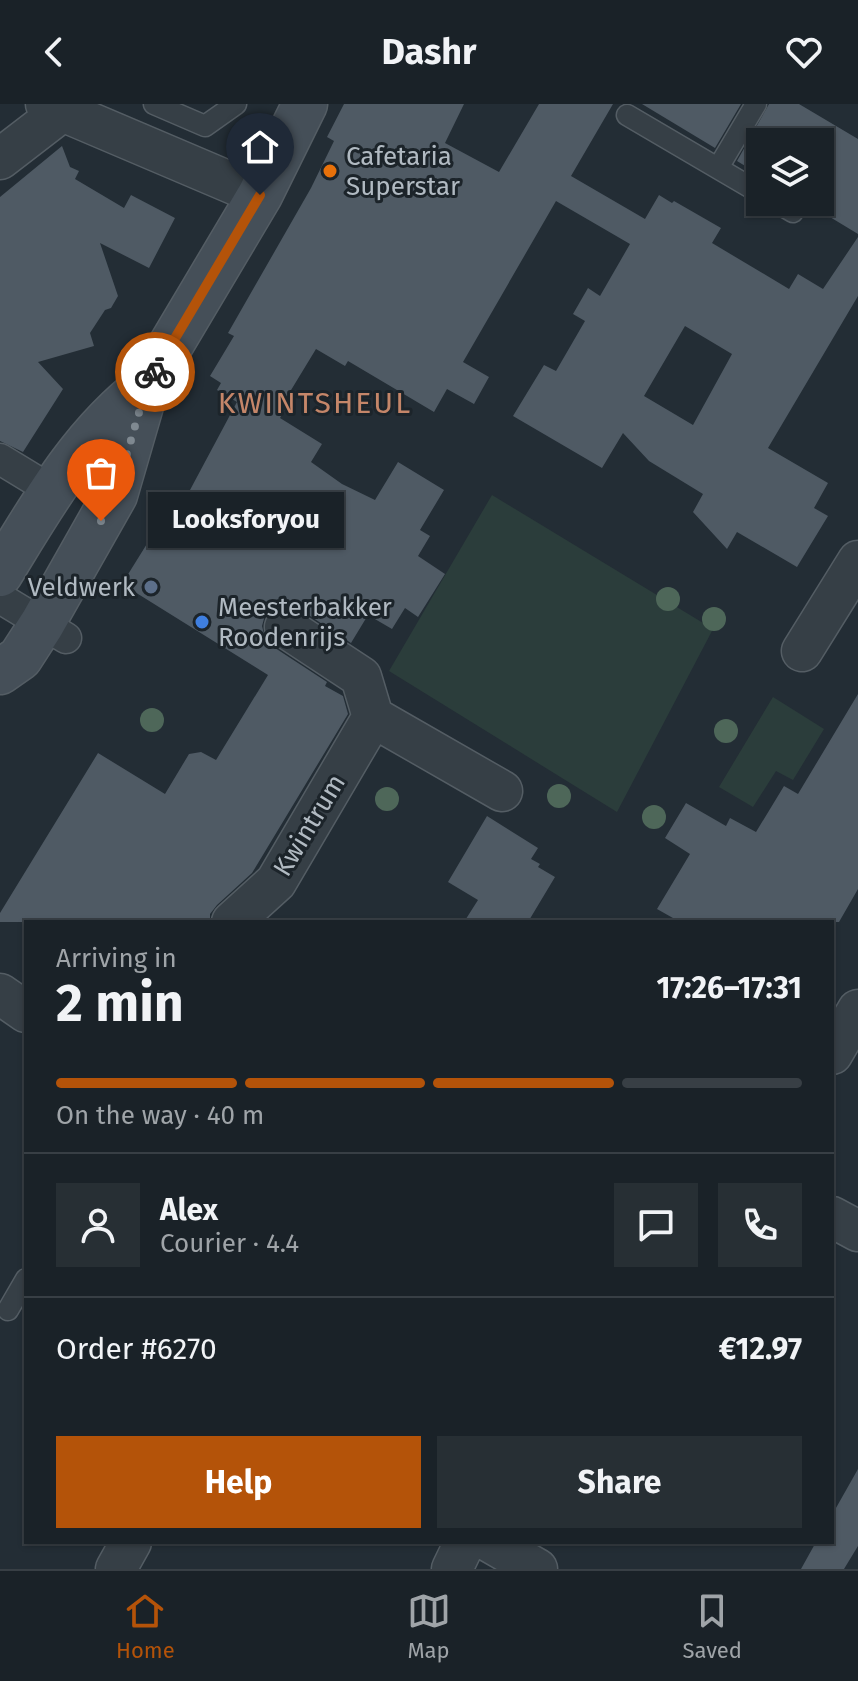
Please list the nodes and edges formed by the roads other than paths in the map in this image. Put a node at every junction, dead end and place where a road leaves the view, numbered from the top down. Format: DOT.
graph roads {
  1 [pos="154,104"];
  2 [pos="236,104"];
  3 [pos="305,104"];
  4 [pos="756,104"];
  5 [pos="59,107"];
  6 [pos="627,115"];
  7 [pos="0,159"];
  8 [pos="718,168"];
  9 [pos="746,185"];
  10 [pos="260,195"];
  11 [pos="147,385"];
  12 [pos="0,459"];
  13 [pos="51,490"];
  14 [pos="858,561"];
  15 [pos="0,574"];
  16 [pos="0,598"];
  17 [pos="285,627"];
  18 [pos="54,631"];
  19 [pos="802,651"];
  20 [pos="0,672"];
  21 [pos="373,717"];
  22 [pos="502,791"];
  23 [pos="234,920"];
  24 [pos="0,994"];
  25 [pos="858,1010"];
  26 [pos="24,1011"];
  27 [pos="834,1051"];
  28 [pos="834,1218"];
  29 [pos="858,1231"];
  30 [pos="24,1282"];
  31 [pos="8,1310"];
  32 [pos="130,1544"];
  33 [pos="464,1544"];
  34 [pos="493,1544"];
  35 [pos="116,1569"];
  36 [pos="452,1569"];
  37 [pos="537,1569"];
  1 -- 2 [label="lane"];
  3 -- 10 [label="main road"];
  4 -- 8 [label="lane"];
  5 -- 7 [label="street"];
  5 -- 10 [label="street"];
  6 -- 8 [label="lane"];
  8 -- 9 [label="lane"];
  10 -- 11 [label="main road"];
  11 -- 13 [label="main road"];
  11 -- 18 [label="main road"];
  12 -- 13 [label="street"];
  13 -- 15 [label="main road"];
  14 -- 19 [label="street"];
  16 -- 18 [label="street"];
  17 -- 21 [label="street"];
  18 -- 20 [label="main road"];
  21 -- 22 [label="street"];
  21 -- 23 [label="street, Kwintrum"];
  24 -- 26 [label="street"];
  25 -- 27 [label="street"];
  28 -- 29 [label="street"];
  30 -- 31 [label="lane"];
  32 -- 35 [label="street"];
  33 -- 36 [label="street"];
  34 -- 37 [label="street"];
}
